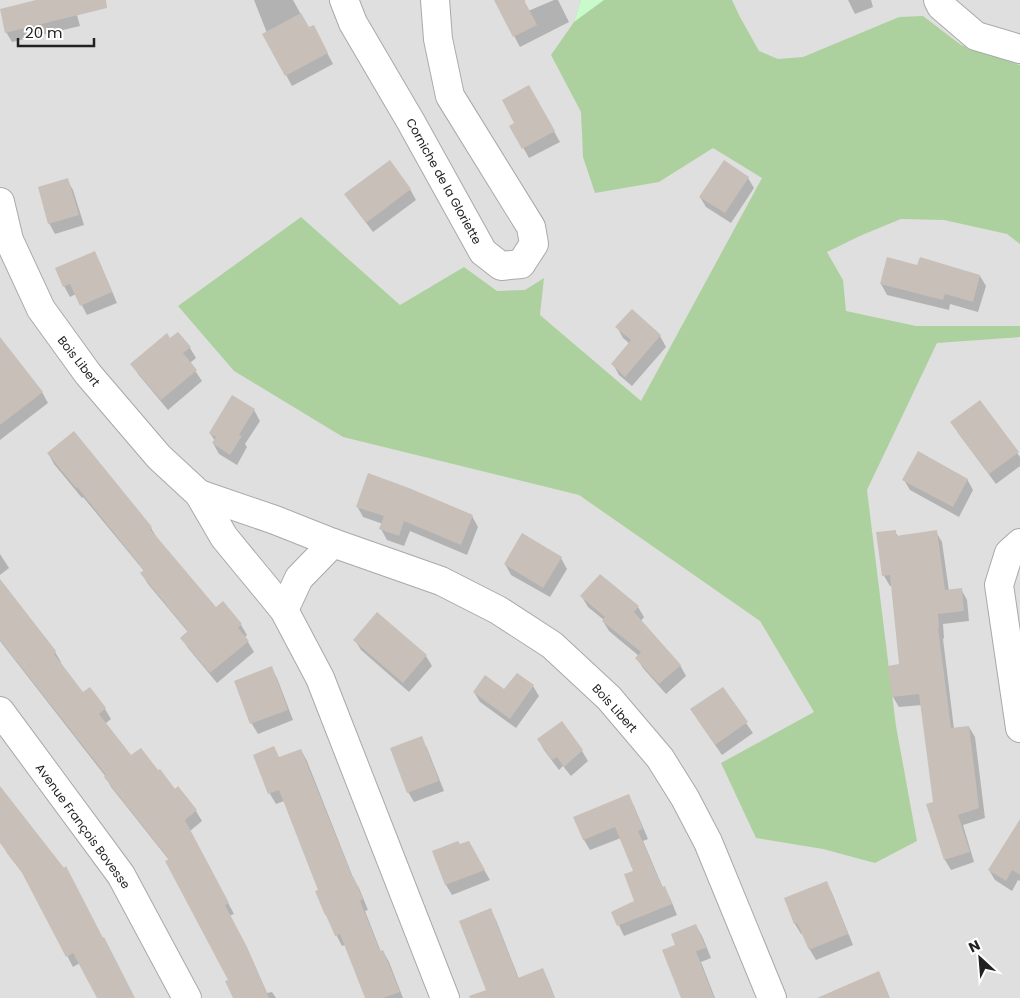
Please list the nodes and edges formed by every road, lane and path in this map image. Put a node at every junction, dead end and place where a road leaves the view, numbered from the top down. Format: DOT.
graph roads {
  1 [pos="344,0"];
  2 [pos="435,0"];
  3 [pos="938,0"];
  4 [pos="1020,50"];
  5 [pos="0,202"];
  6 [pos="199,494"];
  7 [pos="333,543"];
  8 [pos="1020,543"];
  9 [pos="284,610"];
  10 [pos="0,711"];
  11 [pos="1020,728"];
  12 [pos="187,998"];
  13 [pos="445,998"];
  14 [pos="772,998"];
  1 -- 2 [label="street, Corniche de la Gloriette"];
  3 -- 4 [label="street"];
  5 -- 6 [label="street, Bois Libert"];
  6 -- 7 [label="street, Bois Libert"];
  6 -- 9 [label="street, Bois Libert"];
  7 -- 9 [label="street"];
  7 -- 14 [label="street, Bois Libert"];
  8 -- 11 [label="street"];
  9 -- 13 [label="street, Bois Libert"];
  10 -- 12 [label="street, Avenue François Bovesse"];
}
